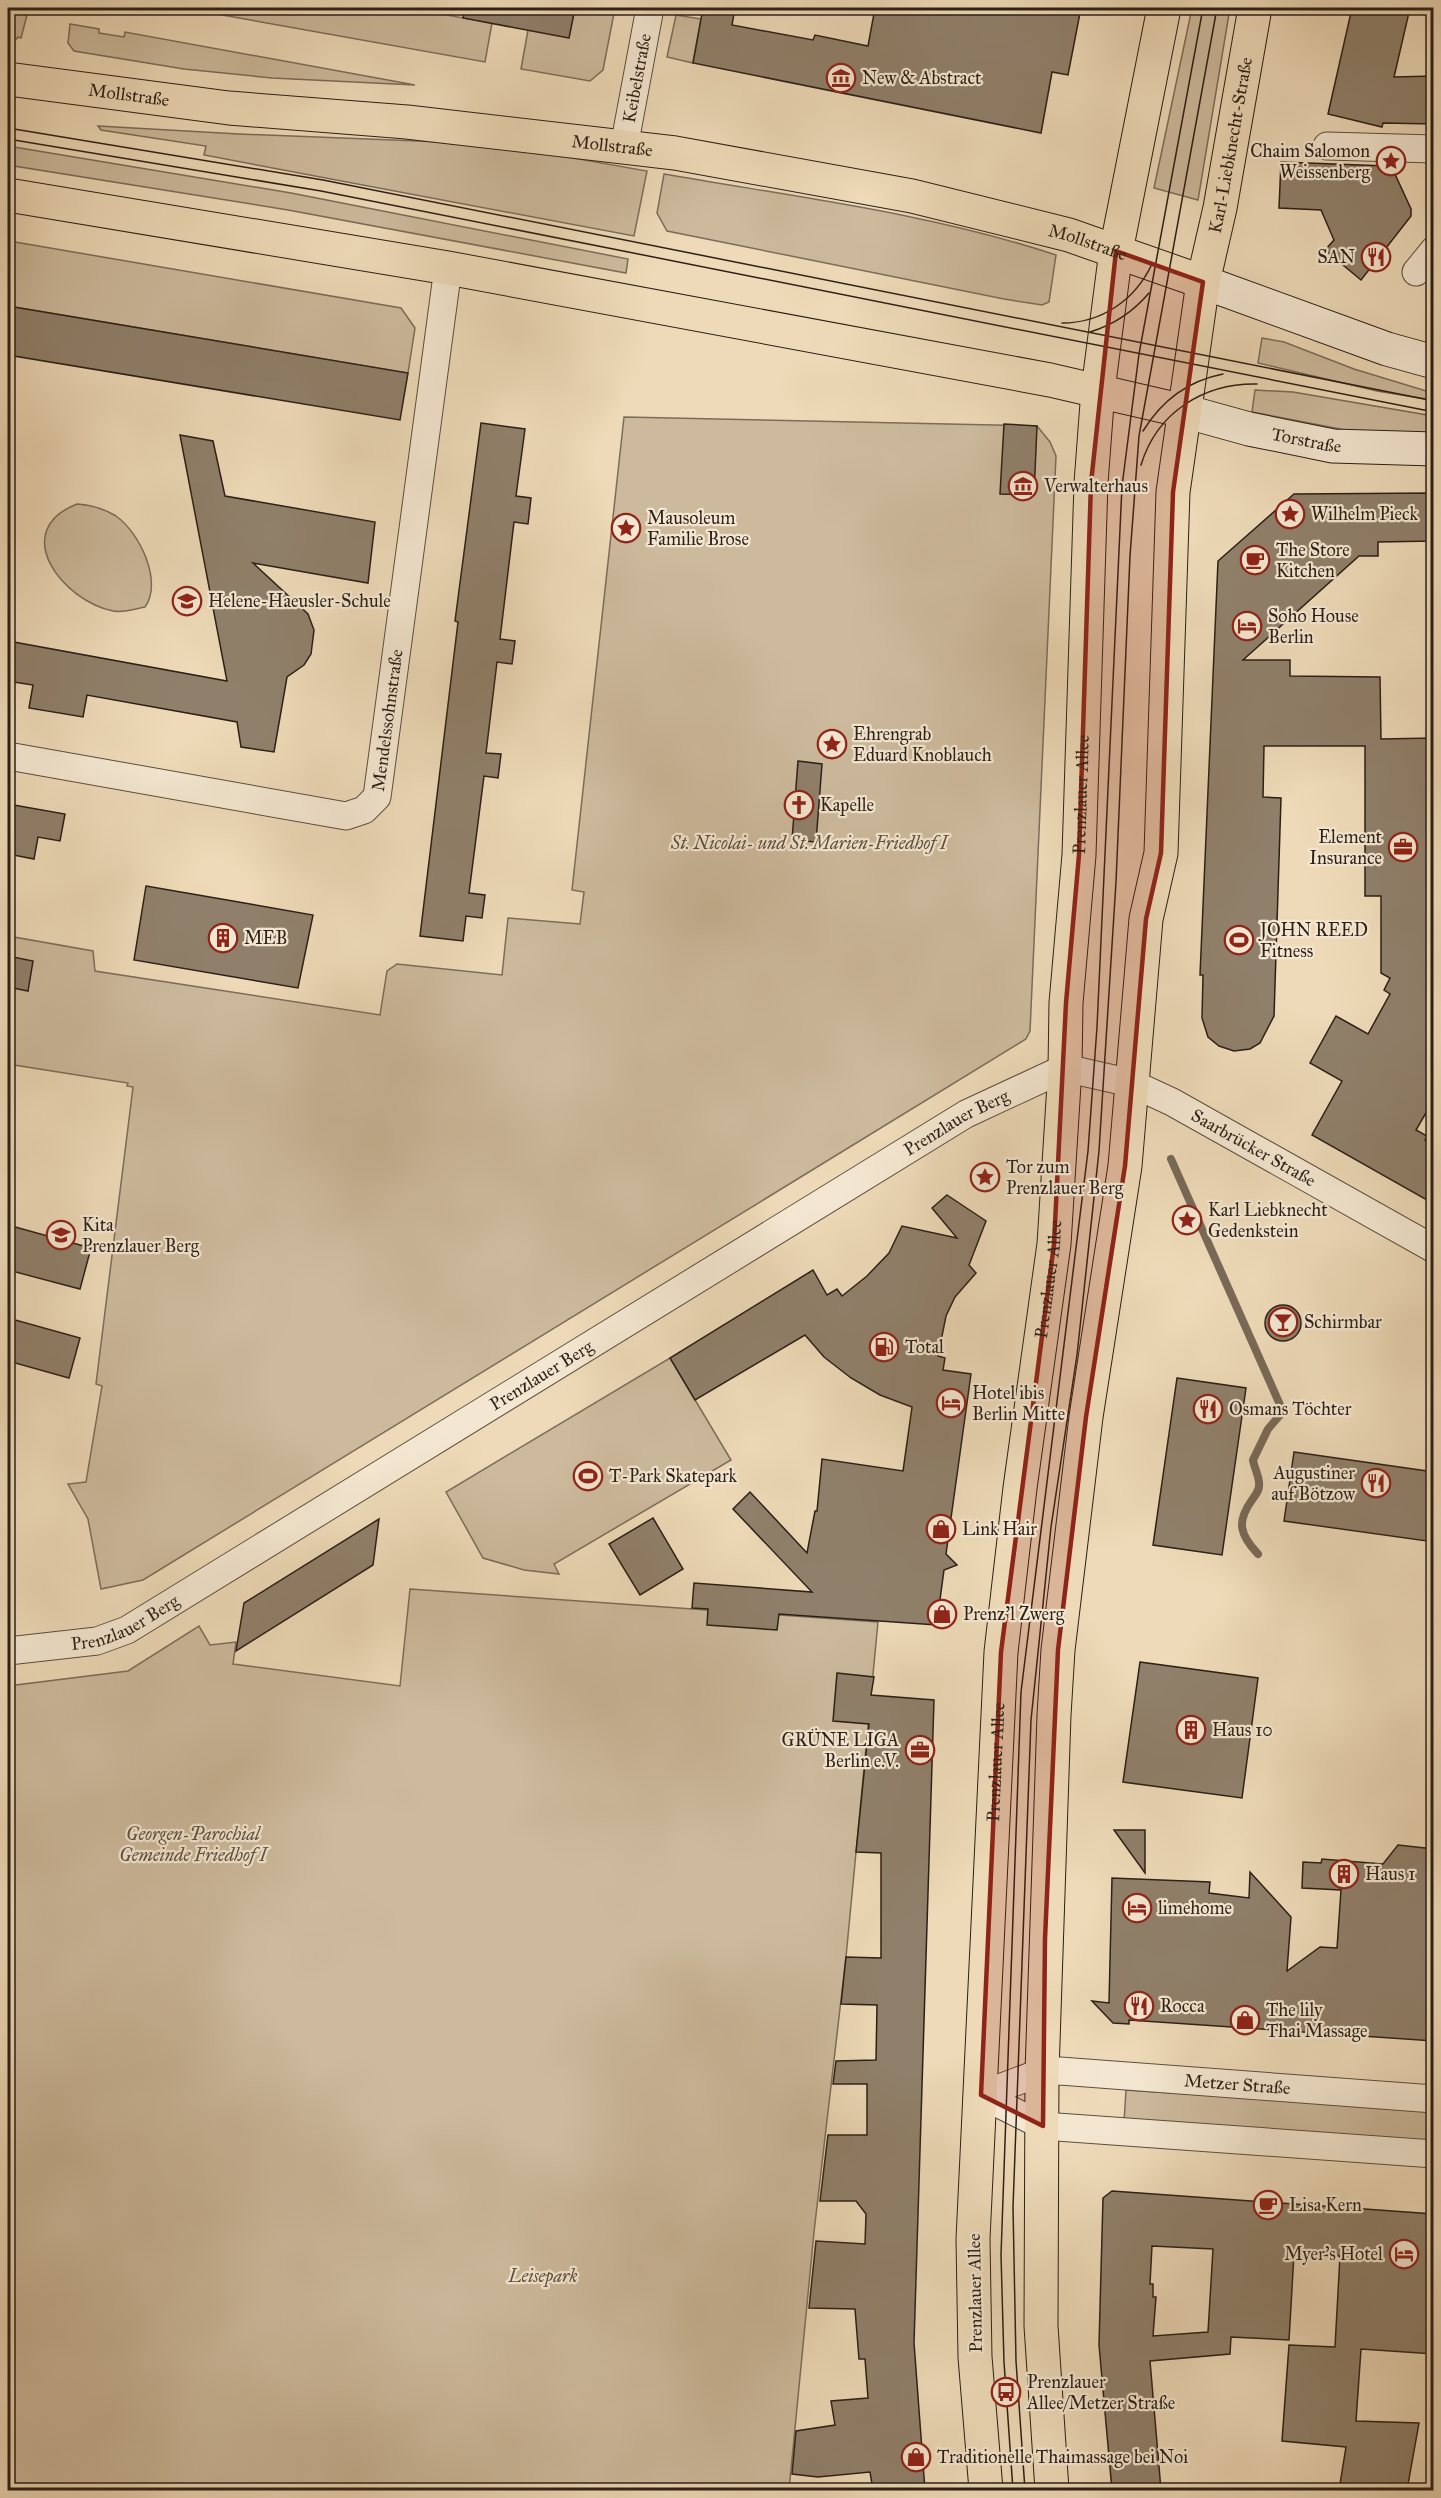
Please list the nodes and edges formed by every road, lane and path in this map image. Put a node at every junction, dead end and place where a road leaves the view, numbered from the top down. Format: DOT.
graph roads {
  1 [pos="650,8"];
  2 [pos="1164,8"];
  3 [pos="1254,8"];
  4 [pos="8,80"];
  5 [pos="1327,146"];
  6 [pos="624,147"];
  7 [pos="1434,148"];
  8 [pos="8,195"];
  9 [pos="1434,250"];
  10 [pos="1116,251"];
  11 [pos="448,268"];
  12 [pos="1416,272"];
  13 [pos="1203,282"];
  14 [pos="1434,362"];
  15 [pos="1098,390"];
  16 [pos="1184,411"];
  17 [pos="1434,449"];
  18 [pos="8,756"];
  19 [pos="1065,1068"];
  20 [pos="1131,1083"];
  21 [pos="1434,1249"];
  22 [pos="8,1651"];
  23 [pos="1042,2072"];
  24 [pos="981,2094"];
  25 [pos="1434,2099"];
  26 [pos="1043,2126"];
  27 [pos="1434,2154"];
  28 [pos="986,2490"];
  29 [pos="1052,2490"];
  1 -- 6 [label="street, Keibelstraße"];
  2 -- 10 [label="main road"];
  3 -- 13 [label="main road, Karl-Liebknecht-Straße"];
  4 -- 6 [label="main road, Mollstraße"];
  5 -- 7 [label="street"];
  6 -- 10 [label="main road, Mollstraße"];
  8 -- 11 [label="main road"];
  9 -- 12 [label="street"];
  10 -- 13 [label="main road, Mollstraße"];
  10 -- 15 [label="main road, Prenzlauer Allee"];
  11 -- 15 [label="main road"];
  11 -- 18 [label="street, Mendelssohnstraße"];
  13 -- 14 [label="main road"];
  13 -- 16 [label="main road, Karl-Liebknecht-Straße"];
  15 -- 16 [label="main road"];
  15 -- 19 [label="main road, Prenzlauer Allee"];
  16 -- 17 [label="main road, Torstraße"];
  16 -- 20 [label="main road"];
  19 -- 20 [label="street, Saarbrücker Straße"];
  19 -- 22 [label="street, Prenzlauer Berg"];
  19 -- 24 [label="main road, Prenzlauer Allee"];
  20 -- 21 [label="street, Saarbrücker Straße"];
  20 -- 23 [label="main road"];
  23 -- 24 [label="street"];
  23 -- 25 [label="street, Metzer Straße"];
  23 -- 26 [label="main road"];
  24 -- 26 [label="street"];
  24 -- 28 [label="main road, Prenzlauer Allee"];
  26 -- 27 [label="street"];
  26 -- 29 [label="main road"];
}
